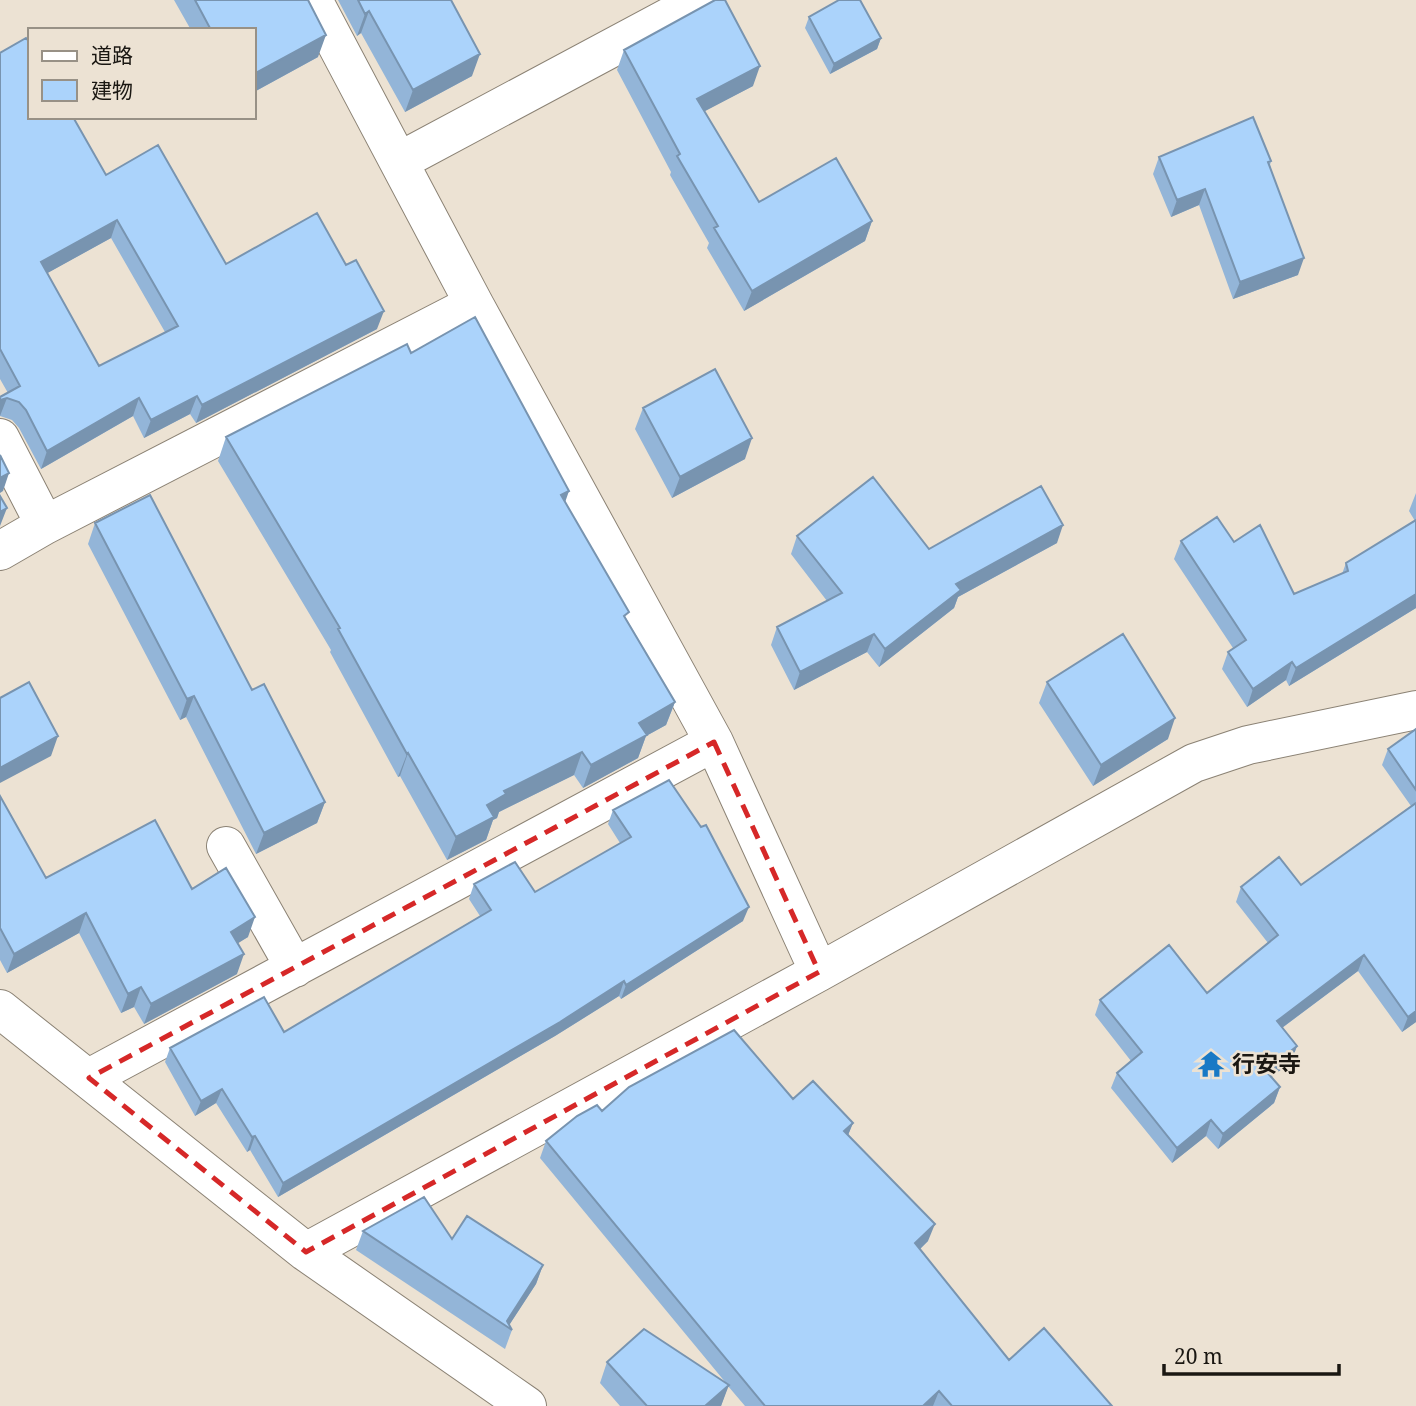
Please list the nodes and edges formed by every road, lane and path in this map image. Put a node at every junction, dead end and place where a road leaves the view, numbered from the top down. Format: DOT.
graph roads {
  1 [pos="313,0"];
  2 [pos="701,0"];
  3 [pos="400,161"];
  4 [pos="474,304"];
  5 [pos="0,438"];
  6 [pos="45,526"];
  7 [pos="0,551"];
  8 [pos="1416,710"];
  9 [pos="714,742"];
  10 [pos="226,846"];
  11 [pos="295,968"];
  12 [pos="819,972"];
  13 [pos="0,1009"];
  14 [pos="89,1078"];
  15 [pos="306,1252"];
  16 [pos="527,1406"];
  1 -- 3 [label="street"];
  2 -- 3 [label="street"];
  3 -- 4 [label="street"];
  4 -- 6 [label="street"];
  4 -- 9 [label="street"];
  5 -- 6 [label="street"];
  6 -- 7 [label="street"];
  8 -- 12 [label="street"];
  9 -- 11 [label="street"];
  9 -- 12 [label="street"];
  10 -- 11 [label="street"];
  11 -- 14 [label="street"];
  12 -- 15 [label="street"];
  13 -- 14 [label="street"];
  14 -- 15 [label="street"];
  15 -- 16 [label="street"];
}
